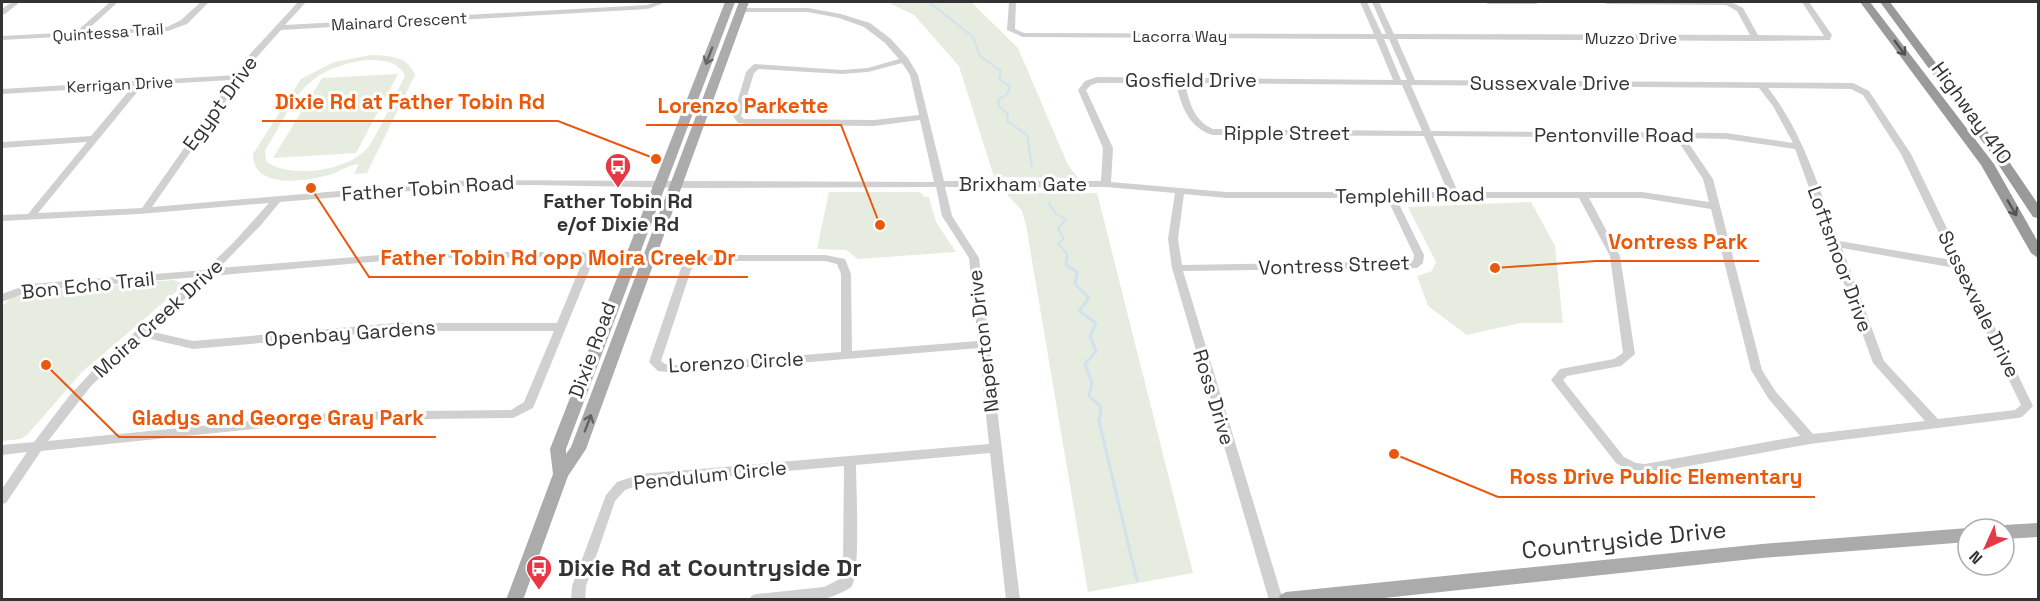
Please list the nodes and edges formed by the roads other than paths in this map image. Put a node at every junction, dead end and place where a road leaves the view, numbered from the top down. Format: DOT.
graph roads {
  1 [pos="16,2"];
  2 [pos="114,2"];
  3 [pos="205,2"];
  4 [pos="302,2"];
  5 [pos="662,2"];
  6 [pos="730,2"];
  7 [pos="1011,2"];
  8 [pos="1364,2"];
  9 [pos="1376,2"];
  10 [pos="1488,2"];
  11 [pos="1536,2"];
  12 [pos="1607,2"];
  13 [pos="1806,2"];
  14 [pos="1865,2"];
  15 [pos="1885,2"];
  16 [pos="742,6"];
  17 [pos="2,12"];
  18 [pos="278,28"];
  19 [pos="78,34"];
  20 [pos="1379,37"];
  21 [pos="1392,37"];
  22 [pos="2,38"];
  23 [pos="1756,39"];
  24 [pos="905,60"];
  25 [pos="238,77"];
  26 [pos="1180,80"];
  27 [pos="1405,82"];
  28 [pos="140,83"];
  29 [pos="1760,84"];
  30 [pos="2,91"];
  31 [pos="925,117"];
  32 [pos="1428,134"];
  33 [pos="1679,135"];
  34 [pos="94,139"];
  35 [pos="2,145"];
  36 [pos="1799,147"];
  37 [pos="659,183"];
  38 [pos="676,184"];
  39 [pos="1106,184"];
  40 [pos="940,185"];
  41 [pos="1180,191"];
  42 [pos="1454,194"];
  43 [pos="1582,194"];
  44 [pos="1391,197"];
  45 [pos="277,199"];
  46 [pos="1714,206"];
  47 [pos="145,210"];
  48 [pos="2038,214"];
  49 [pos="30,217"];
  50 [pos="2,218"];
  51 [pos="1835,244"];
  52 [pos="2038,253"];
  53 [pos="1960,266"];
  54 [pos="1177,268"];
  55 [pos="211,273"];
  56 [pos="2,298"];
  57 [pos="562,327"];
  58 [pos="141,333"];
  59 [pos="985,344"];
  60 [pos="847,354"];
  61 [pos="1935,424"];
  62 [pos="1810,439"];
  63 [pos="37,447"];
  64 [pos="996,448"];
  65 [pos="2,450"];
  66 [pos="850,461"];
  67 [pos="561,474"];
  68 [pos="2,499"];
  69 [pos="2038,530"];
  70 [pos="2016,531"];
  71 [pos="1956,536"];
  72 [pos="514,600"];
  73 [pos="578,600"];
  74 [pos="756,600"];
  75 [pos="1012,600"];
  76 [pos="1276,600"];
  77 [pos="1286,600"];
  1 -- 17 [label="street"];
  2 -- 19 [label="street"];
  3 -- 19 [label="street, Quintessa Trail"];
  4 -- 18 [label="street, Egypt Drive"];
  5 -- 18 [label="street, Mainard Crescent"];
  6 -- 37 [label="main road, Dixie Road, one-way"];
  7 -- 20 [label="street, Lacorra Way"];
  8 -- 20 [label="street"];
  9 -- 21 [label="street"];
  10 -- 11 [label="street"];
  12 -- 23 [label="street"];
  13 -- 23 [label="street, Muzzo Drive"];
  14 -- 52 [label="highway, Highway 410, one-way"];
  15 -- 48 [label="highway, Highway 410"];
  16 -- 24 [label="street, Naperton Drive"];
  16 -- 38 [label="main road, Dixie Road"];
  18 -- 25 [label="street, Egypt Drive"];
  19 -- 22 [label="street, Quintessa Trail"];
  20 -- 21 [label="street, Muzzo Drive"];
  20 -- 27 [label="street"];
  21 -- 23 [label="street, Muzzo Drive"];
  21 -- 27 [label="street"];
  24 -- 31 [label="street, Naperton Drive"];
  24 -- 31 [label="street"];
  25 -- 28 [label="street, Kerrigan Drive"];
  25 -- 47 [label="street, Egypt Drive"];
  26 -- 27 [label="street, Gosfield Drive"];
  26 -- 32 [label="street, Ripple Street"];
  26 -- 39 [label="street, Gosfield Drive"];
  27 -- 29 [label="street, Sussexvale Drive"];
  27 -- 32 [label="street"];
  28 -- 30 [label="street, Kerrigan Drive"];
  28 -- 34 [label="street"];
  29 -- 36 [label="street, Loftsmoor Drive"];
  29 -- 53 [label="street, Sussexvale Drive"];
  31 -- 40 [label="street, Naperton Drive"];
  32 -- 33 [label="street, Pentonville Road"];
  32 -- 42 [label="street"];
  33 -- 36 [label="street, Pentonville Road"];
  33 -- 46 [label="street"];
  34 -- 35 [label="street"];
  34 -- 49 [label="street"];
  36 -- 51 [label="street, Loftsmoor Drive"];
  37 -- 38 [label="street, Father Tobin Road"];
  37 -- 45 [label="street, Father Tobin Road"];
  37 -- 67 [label="main road, Dixie Road"];
  38 -- 40 [label="street"];
  67 -- 38 [label="main road, Dixie Road, one-way"];
  39 -- 40 [label="street, Brixham Gate"];
  39 -- 41 [label="street, Templehill Road"];
  40 -- 59 [label="street, Naperton Drive"];
  41 -- 44 [label="street, Templehill Road"];
  41 -- 54 [label="street, Ross Drive"];
  42 -- 43 [label="street, Templehill Road"];
  42 -- 44 [label="street, Templehill Road"];
  43 -- 46 [label="street, Templehill Road"];
  43 -- 62 [label="street, Sussexvale Drive"];
  44 -- 54 [label="street, Vontress Street"];
  45 -- 47 [label="street, Father Tobin Road"];
  45 -- 55 [label="street, Moira Creek Drive"];
  46 -- 62 [label="street"];
  47 -- 49 [label="street, Father Tobin Road"];
  49 -- 50 [label="street, Father Tobin Road"];
  51 -- 53 [label="street"];
  51 -- 61 [label="street, Loftsmoor Drive"];
  53 -- 61 [label="street, Sussexvale Drive"];
  54 -- 76 [label="street, Ross Drive"];
  55 -- 56 [label="street, Bon Echo Trail"];
  55 -- 57 [label="street, Bon Echo Trail"];
  55 -- 58 [label="street, Moira Creek Drive"];
  57 -- 58 [label="street, Openbay Gardens"];
  57 -- 63 [label="street"];
  58 -- 63 [label="street, Moira Creek Drive"];
  59 -- 60 [label="street, Lorenzo Circle"];
  59 -- 64 [label="street, Naperton Drive"];
  60 -- 60 [label="street, Lorenzo Circle"];
  61 -- 62 [label="street, Sussexvale Drive"];
  63 -- 65 [label="street"];
  63 -- 68 [label="street, Moira Creek Drive"];
  64 -- 66 [label="street, Pendulum Circle"];
  64 -- 75 [label="street, Naperton Drive"];
  66 -- 73 [label="street, Pendulum Circle"];
  66 -- 74 [label="street"];
  67 -- 72 [label="main road, Dixie Road"];
  69 -- 70 [label="main road"];
  71 -- 77 [label="main road, Countryside Drive"];
}
